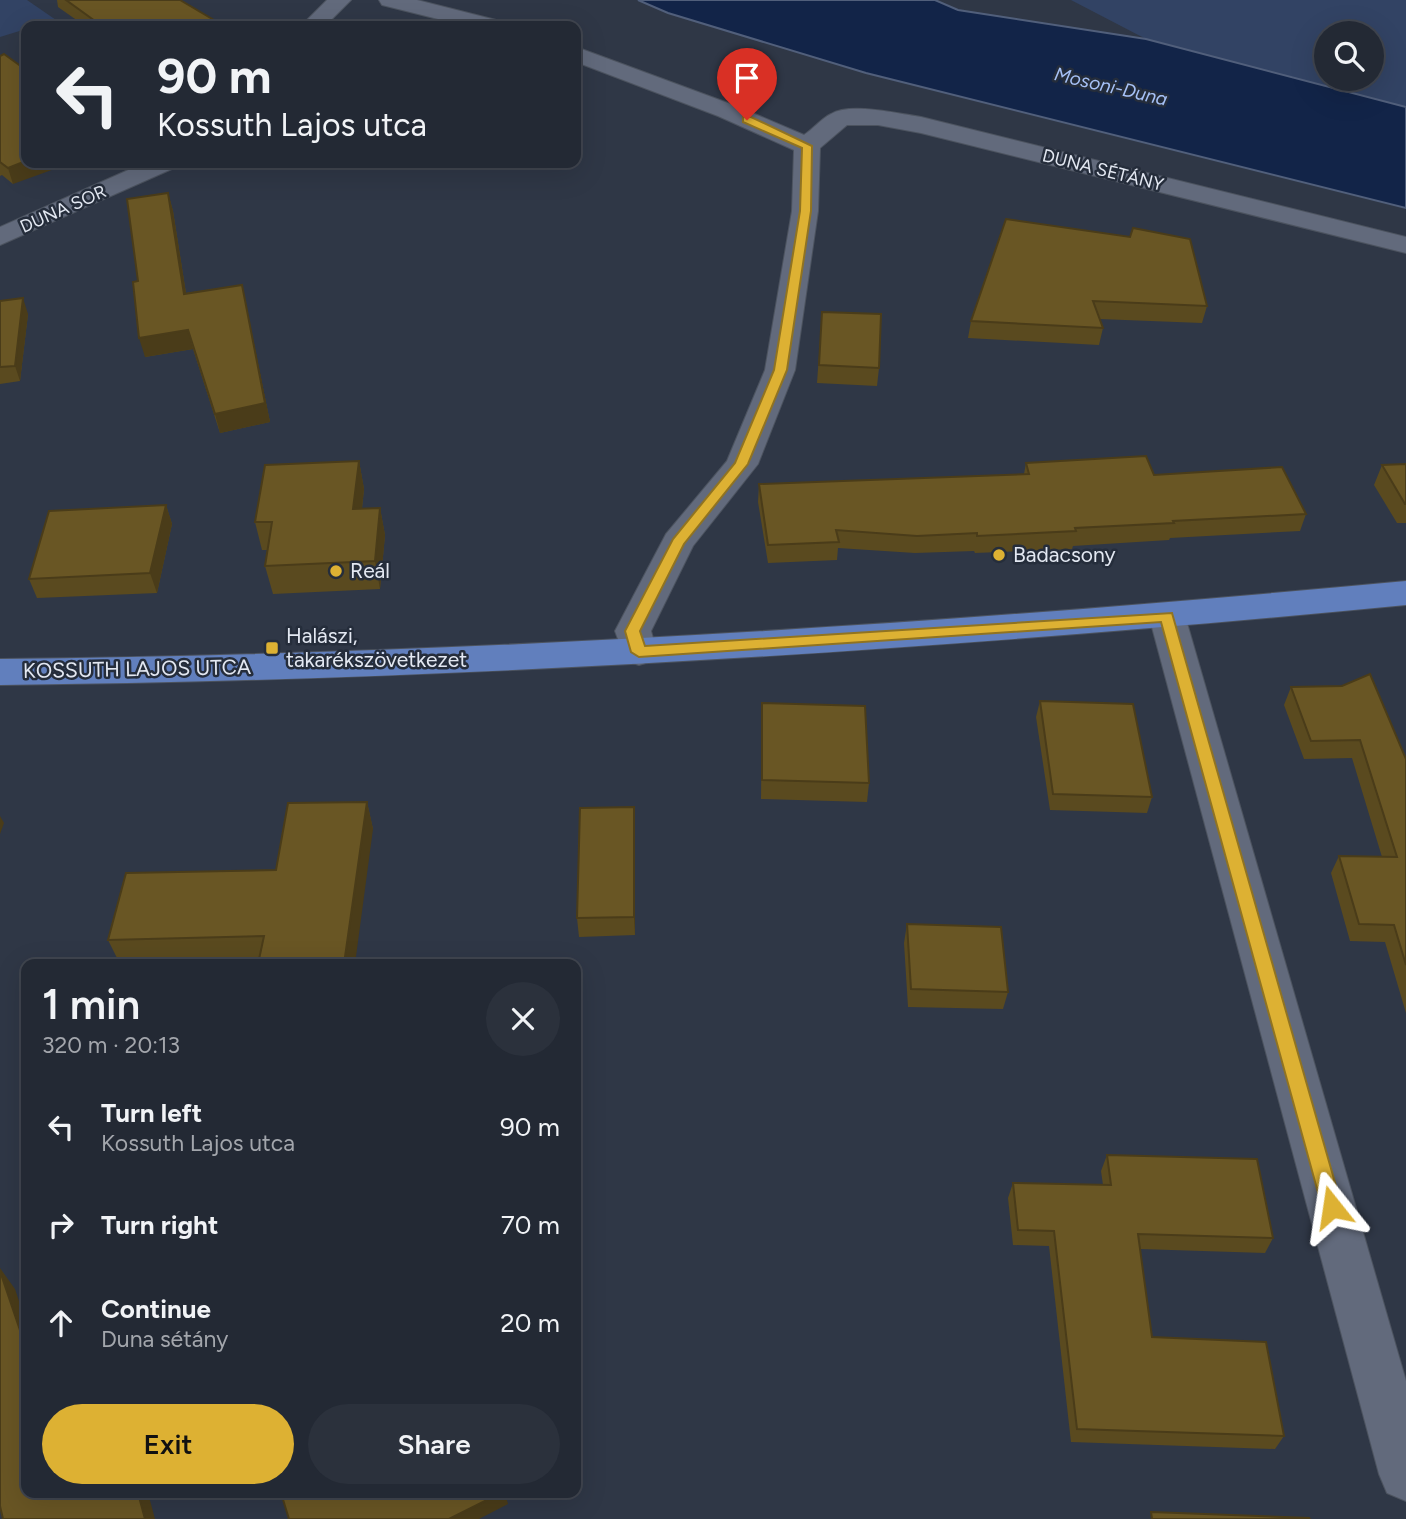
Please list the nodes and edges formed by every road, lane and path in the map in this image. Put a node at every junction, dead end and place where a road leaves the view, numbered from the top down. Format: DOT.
graph roads {
  1 [pos="340,0"];
  2 [pos="390,0"];
  3 [pos="317,21"];
  4 [pos="472,21"];
  5 [pos="581,56"];
  6 [pos="807,146"];
  7 [pos="153,168"];
  8 [pos="2,233"];
  9 [pos="1406,245"];
  10 [pos="1406,593"];
  11 [pos="1167,616"];
  12 [pos="639,652"];
  13 [pos="0,672"];
  14 [pos="1406,1475"];
  1 -- 3 [label="street"];
  2 -- 4 [label="street"];
  5 -- 6 [label="street"];
  6 -- 9 [label="street, DUNA SÉTÁNY"];
  6 -- 12 [label="street"];
  7 -- 8 [label="street, DUNA SOR"];
  10 -- 11 [label="main road, KOSSUTH LAJOS UTCA"];
  11 -- 12 [label="main road, KOSSUTH LAJOS UTCA"];
  11 -- 14 [label="street"];
  12 -- 13 [label="main road, KOSSUTH LAJOS UTCA"];
}
